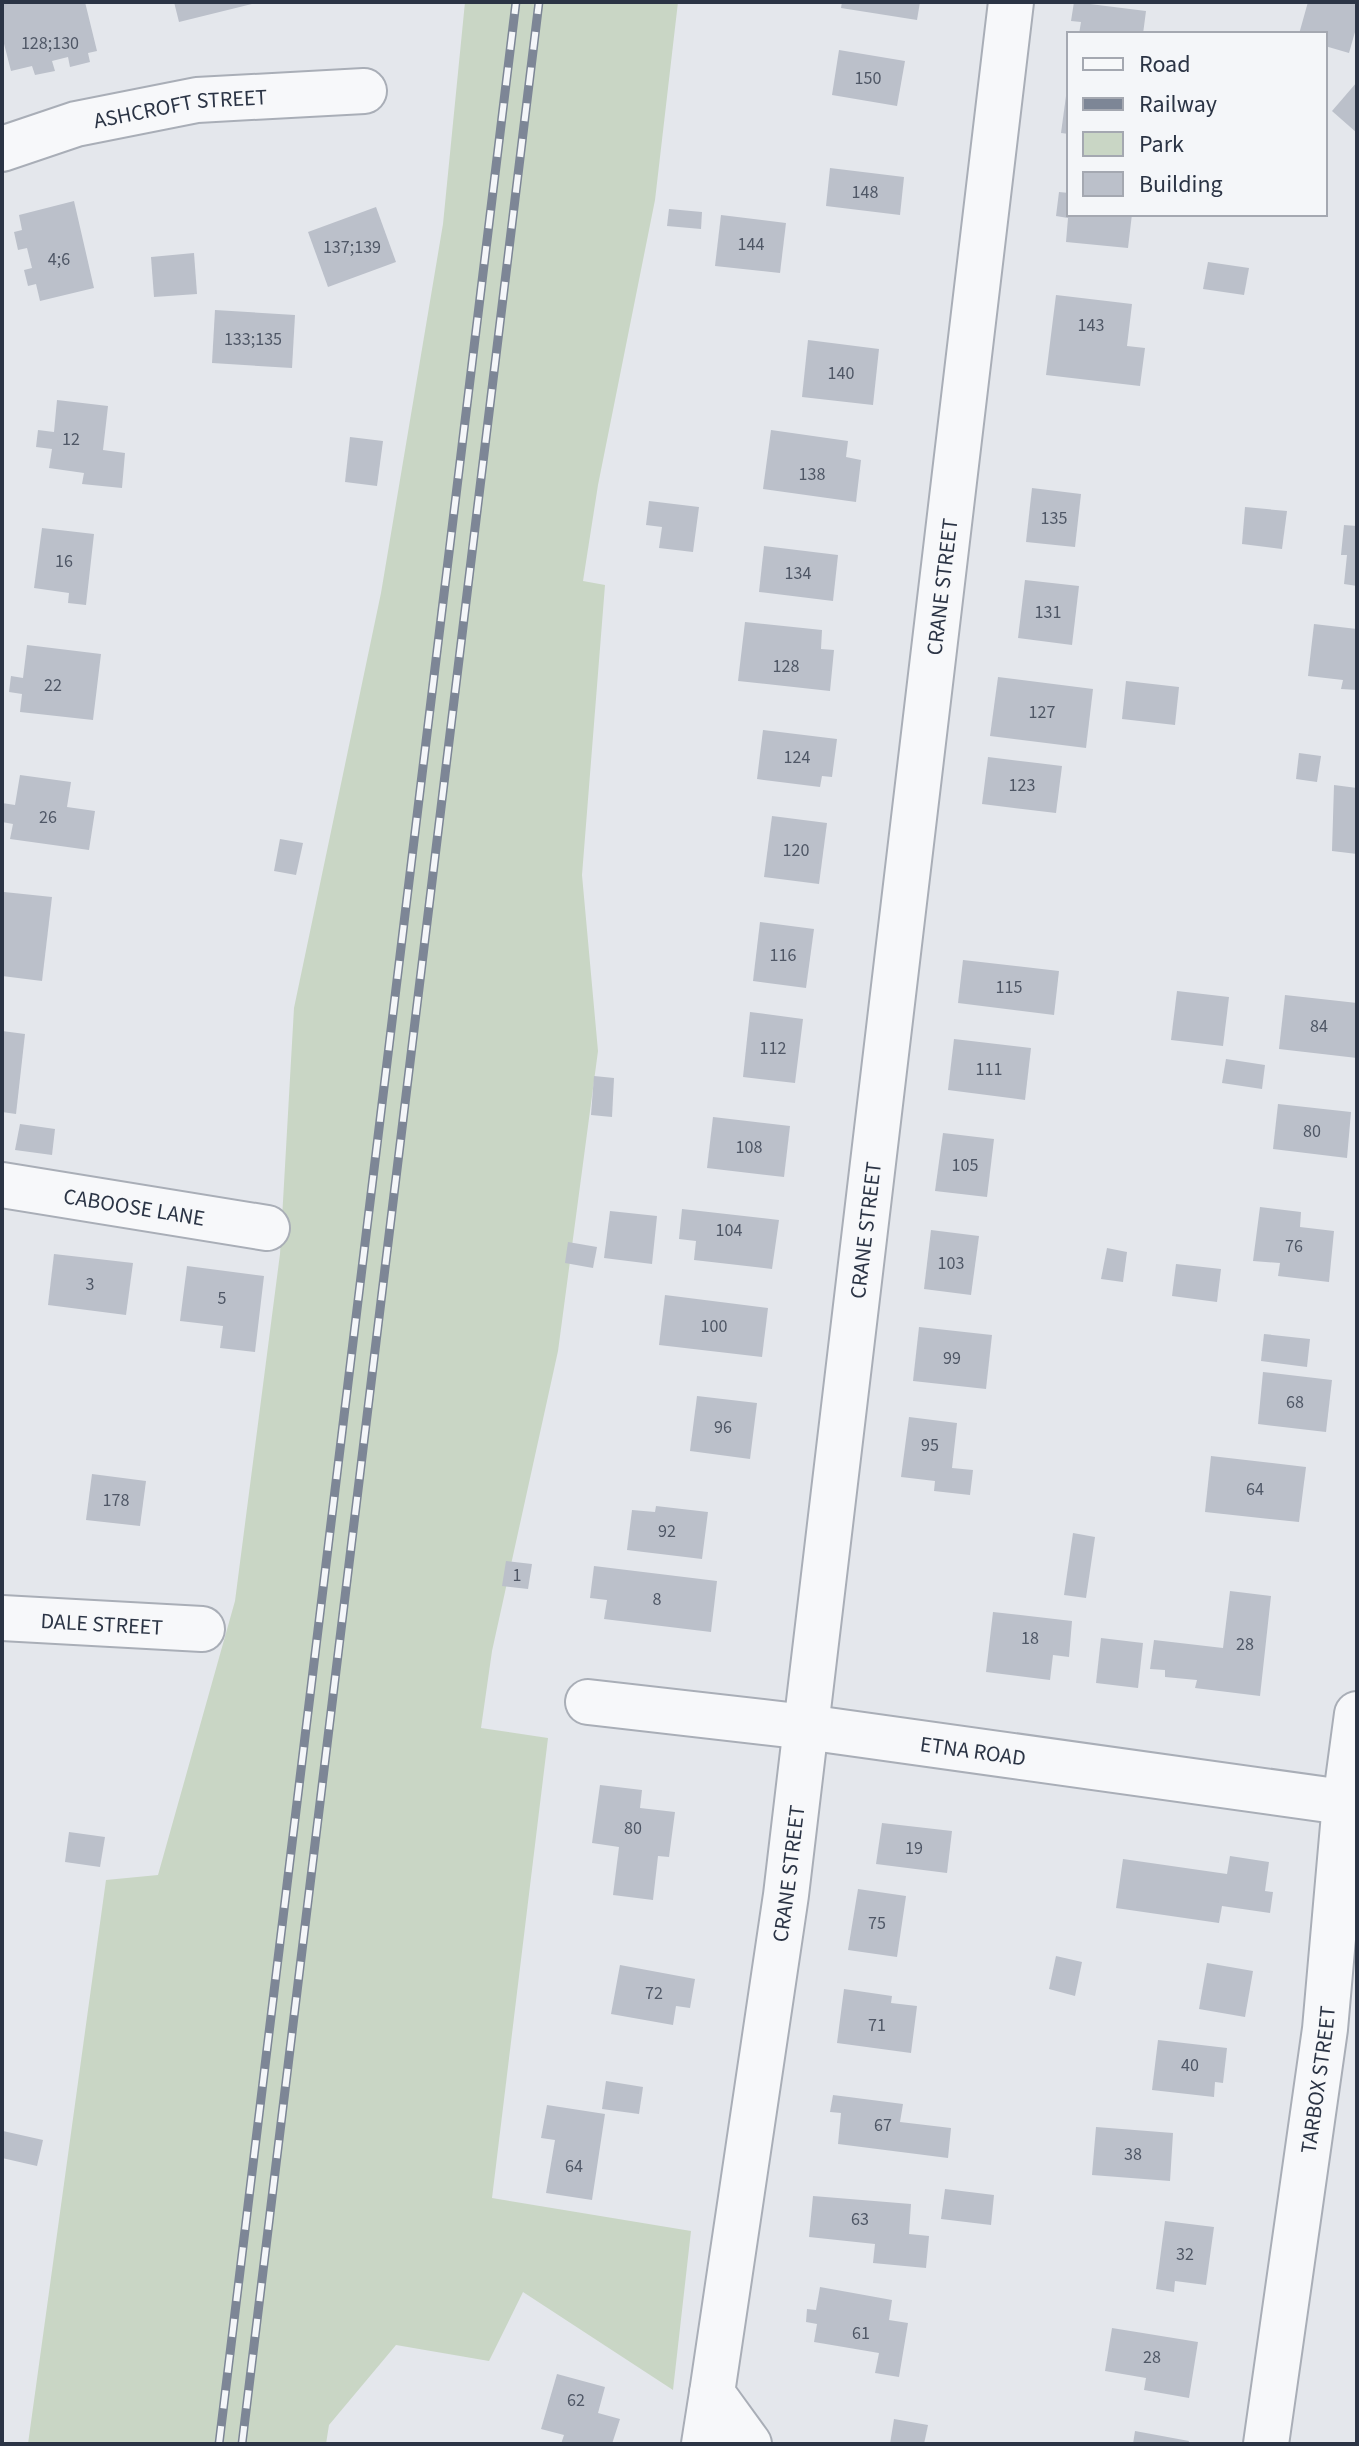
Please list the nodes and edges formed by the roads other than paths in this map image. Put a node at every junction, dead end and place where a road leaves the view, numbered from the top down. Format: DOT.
graph roads {
  1 [pos="1011,2"];
  2 [pos="364,91"];
  3 [pos="2,149"];
  4 [pos="2,1185"];
  5 [pos="267,1228"];
  6 [pos="2,1618"];
  7 [pos="202,1629"];
  8 [pos="588,1702"];
  9 [pos="1357,1714"];
  10 [pos="806,1727"];
  11 [pos="1351,1803"];
  12 [pos="712,2393"];
  13 [pos="704,2444"];
  14 [pos="749,2444"];
  15 [pos="1266,2444"];
  1 -- 10 [label="street, CRANE STREET"];
  2 -- 3 [label="street, ASHCROFT STREET"];
  4 -- 5 [label="street, CABOOSE LANE"];
  6 -- 7 [label="street, DALE STREET"];
  8 -- 10 [label="street, ETNA ROAD"];
  9 -- 11 [label="street, TARBOX STREET"];
  10 -- 11 [label="street, ETNA ROAD"];
  10 -- 12 [label="street, CRANE STREET"];
  11 -- 15 [label="street, TARBOX STREET"];
  12 -- 13 [label="street, CRANE STREET"];
  12 -- 14 [label="street"];
}
